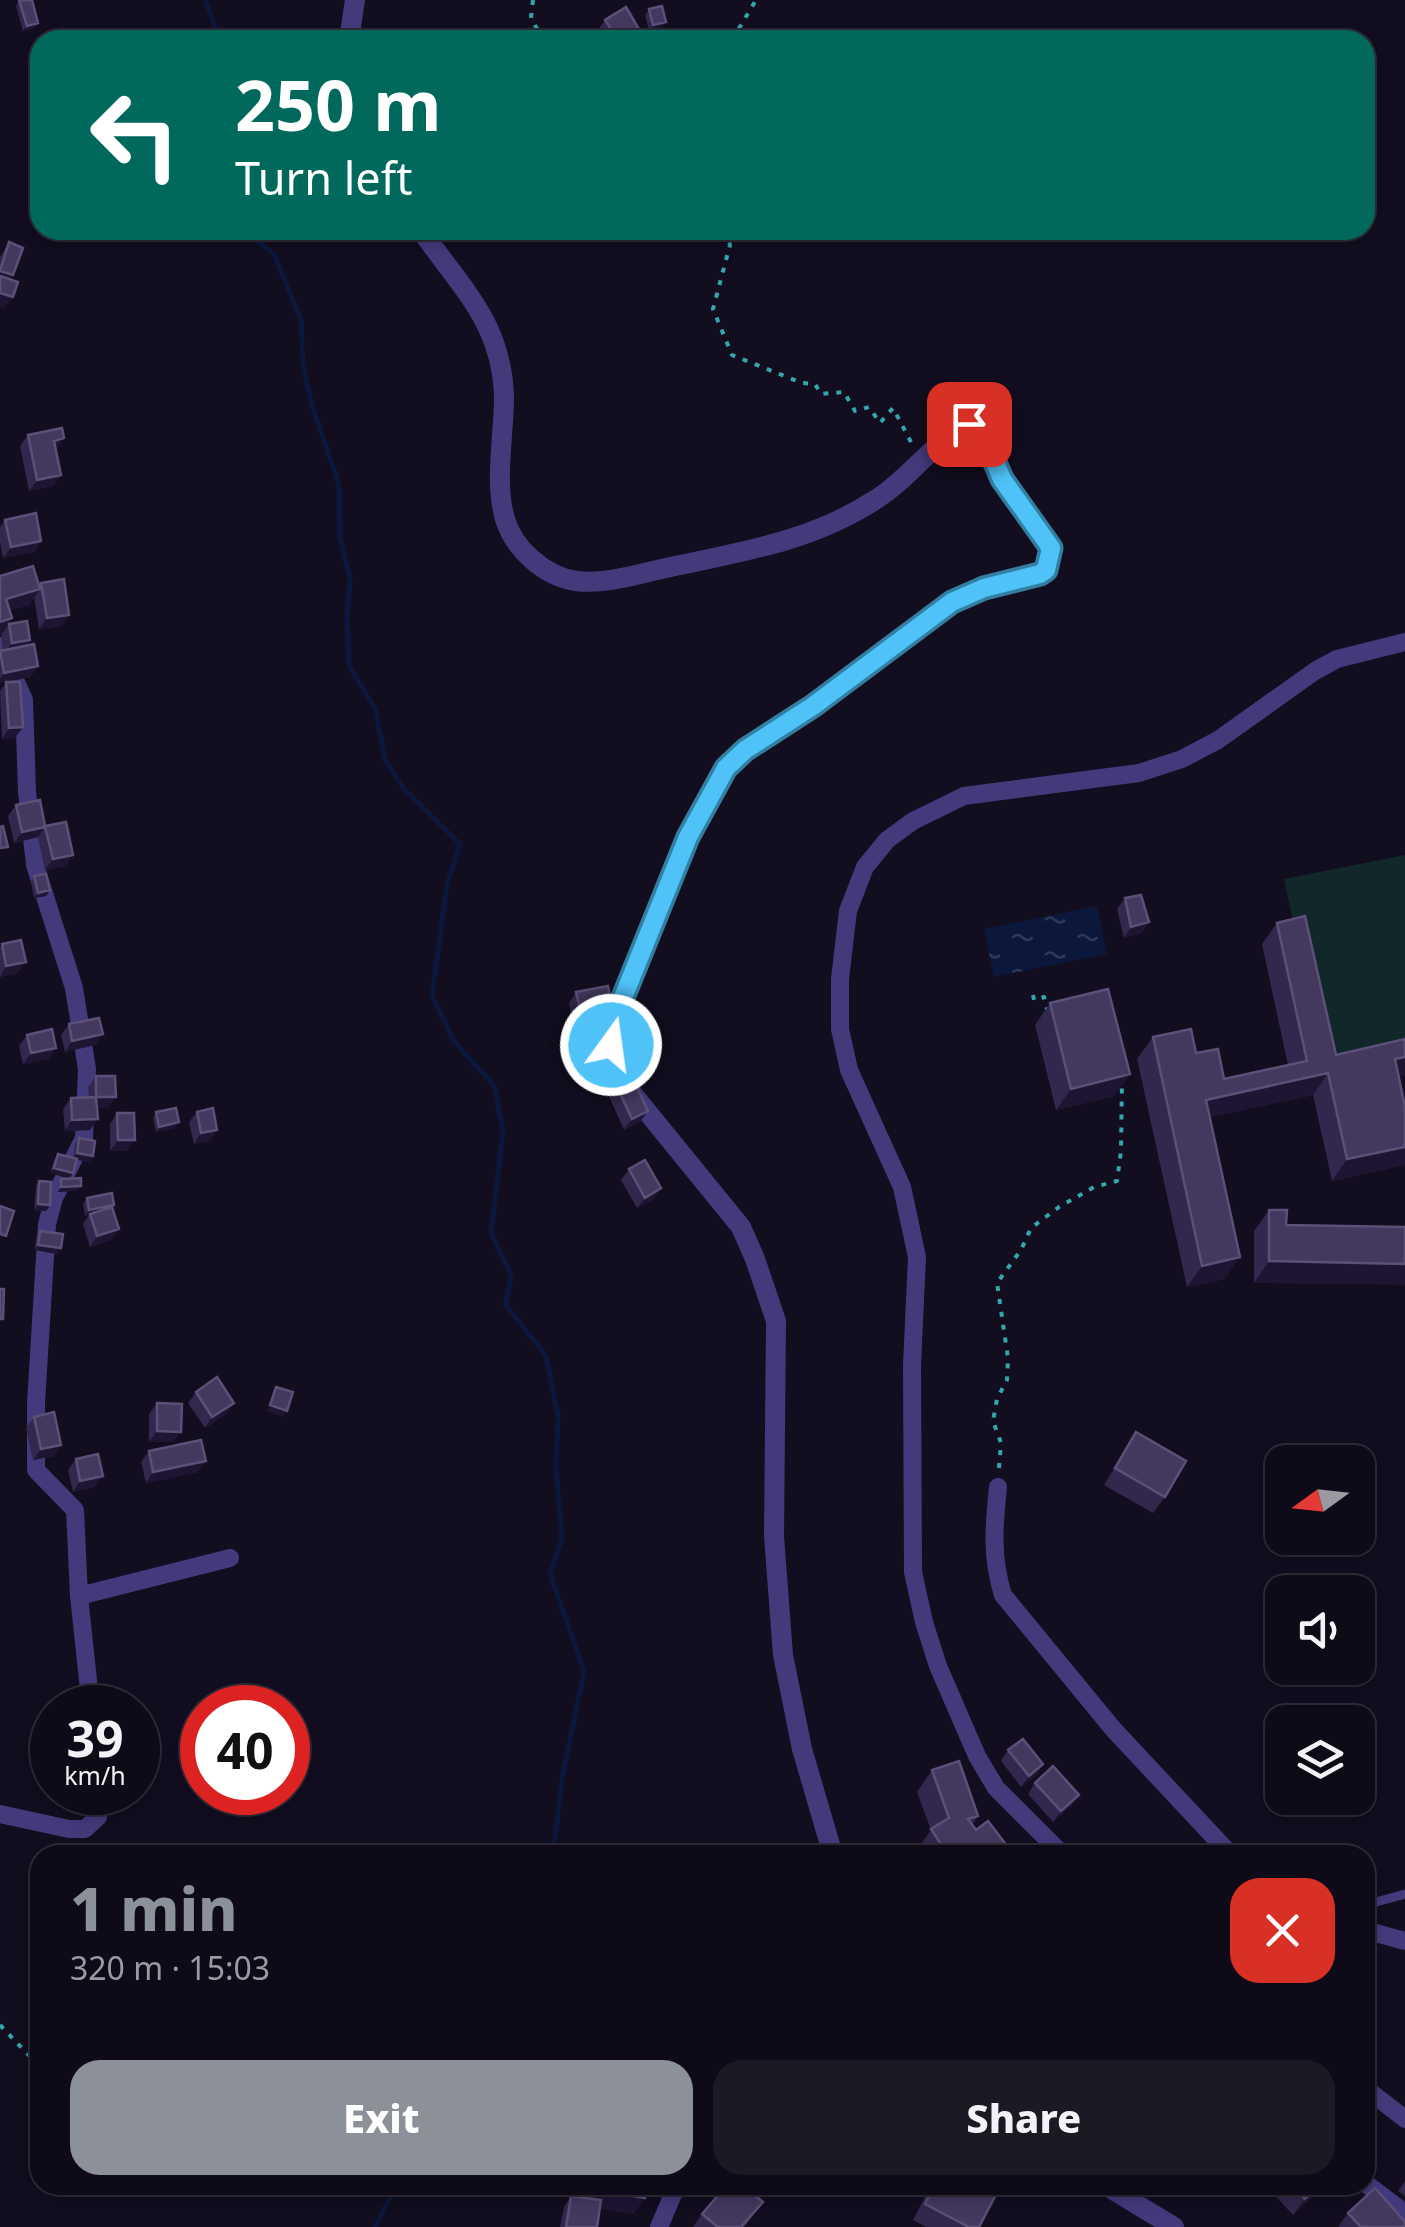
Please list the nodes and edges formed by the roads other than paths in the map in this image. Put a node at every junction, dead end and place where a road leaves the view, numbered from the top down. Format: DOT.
graph roads {
  1 [pos="354,0"];
  2 [pos="350,30"];
  3 [pos="428,240"];
  4 [pos="1405,642"];
  5 [pos="0,646"];
  6 [pos="998,1486"];
  7 [pos="230,1558"];
  8 [pos="78,1596"];
  9 [pos="88,1685"];
  10 [pos="0,1814"];
  11 [pos="98,1815"];
  12 [pos="830,1845"];
  13 [pos="1053,1845"];
  14 [pos="1222,1845"];
  15 [pos="1405,1894"];
  16 [pos="1375,1903"];
  17 [pos="1375,1933"];
  18 [pos="1405,1941"];
  19 [pos="1375,2096"];
  20 [pos="1405,2119"];
  21 [pos="1375,2192"];
  22 [pos="673,2195"];
  23 [pos="1121,2195"];
  24 [pos="1405,2214"];
  25 [pos="659,2227"];
  26 [pos="1174,2227"];
  1 -- 2 [label="street"];
  3 -- 12 [label="street"];
  4 -- 13 [label="street"];
  5 -- 8 [label="street"];
  6 -- 14 [label="street"];
  7 -- 8 [label="street"];
  8 -- 9 [label="street"];
  10 -- 11 [label="street"];
  15 -- 16 [label="lane"];
  17 -- 18 [label="street"];
  19 -- 20 [label="street"];
  21 -- 24 [label="street"];
  22 -- 25 [label="street"];
  23 -- 26 [label="street"];
}
